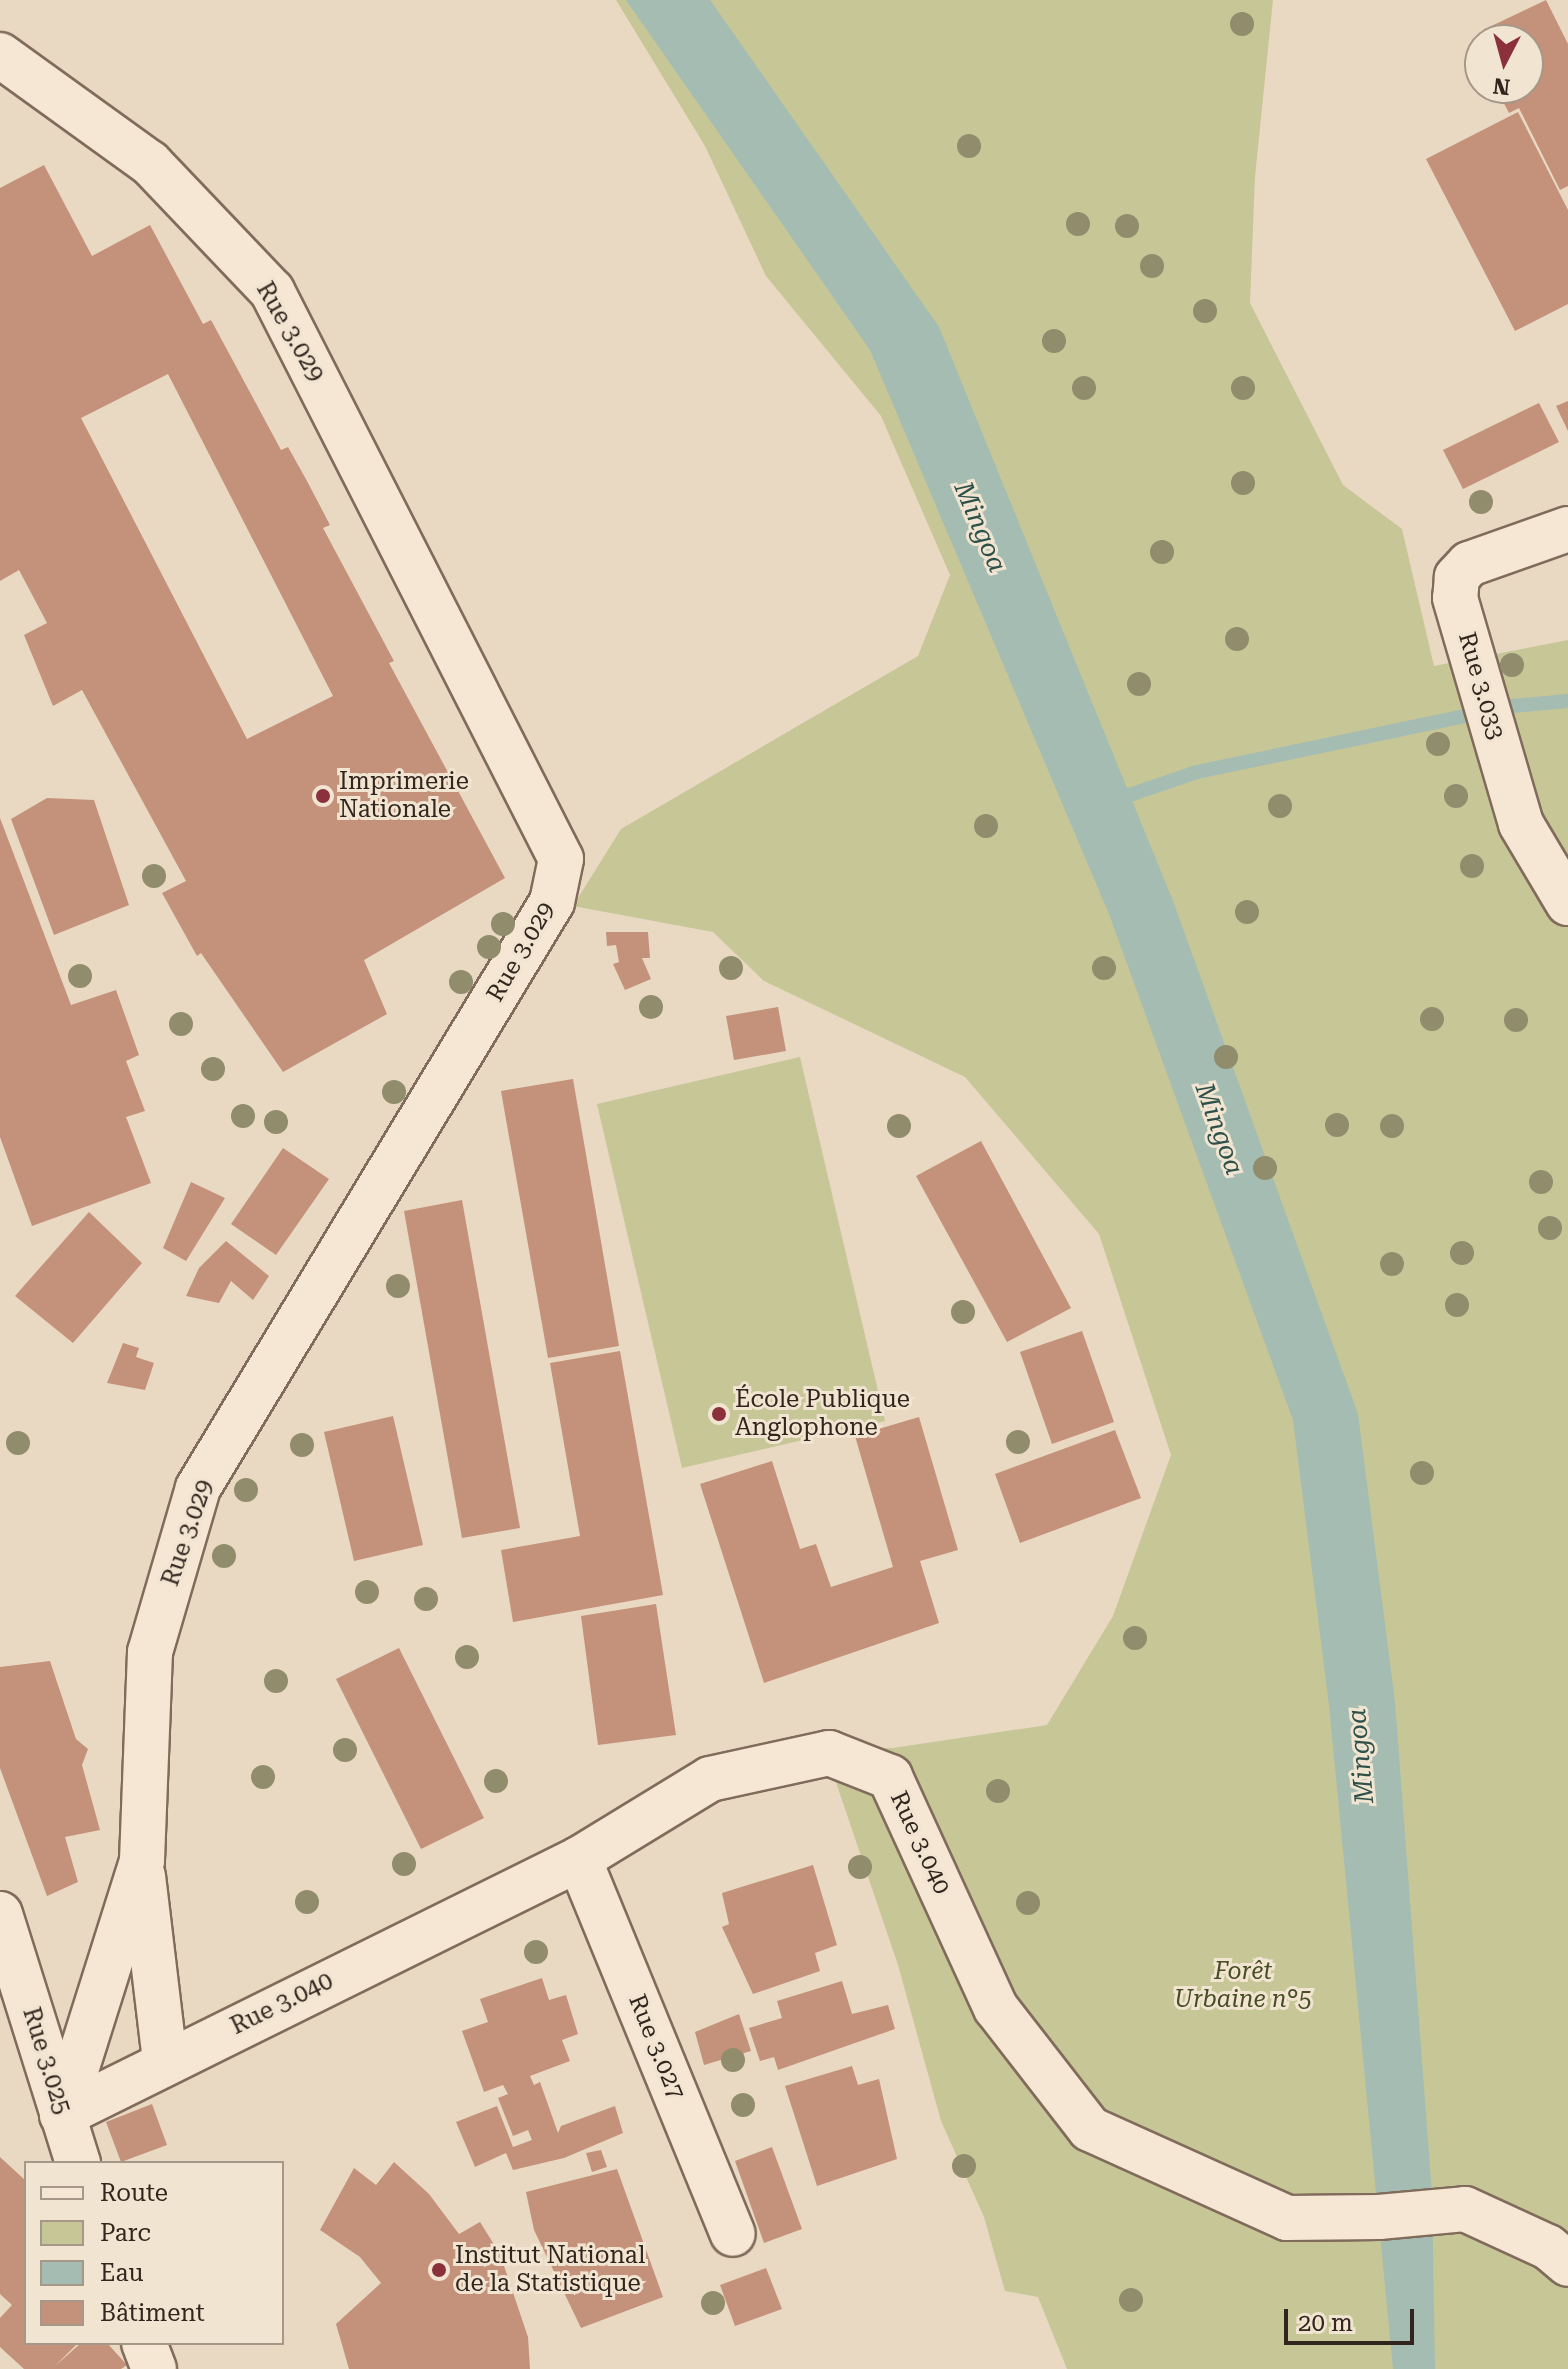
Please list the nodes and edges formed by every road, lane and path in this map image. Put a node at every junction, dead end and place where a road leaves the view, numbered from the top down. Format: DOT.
graph roads {
  1 [pos="0,55"];
  2 [pos="1568,529"];
  3 [pos="1568,903"];
  4 [pos="579,1859"];
  5 [pos="142,1861"];
  6 [pos="0,1914"];
  7 [pos="165,2061"];
  8 [pos="62,2115"];
  9 [pos="77,2161"];
  10 [pos="733,2234"];
  11 [pos="1568,2264"];
  12 [pos="145,2345"];
  13 [pos="154,2369"];
  1 -- 5 [label="street, Rue 3.029"];
  2 -- 3 [label="street, Rue 3.033"];
  4 -- 7 [label="street, Rue 3.040"];
  4 -- 10 [label="street, Rue 3.027"];
  4 -- 11 [label="street, Rue 3.040"];
  5 -- 7 [label="street, Rue 3.029"];
  5 -- 8 [label="street, Rue 3.029"];
  6 -- 8 [label="street, Rue 3.025"];
  7 -- 8 [label="street, Rue 3.040"];
  8 -- 9 [label="street, Rue 3.025"];
  12 -- 13 [label="street"];
}
